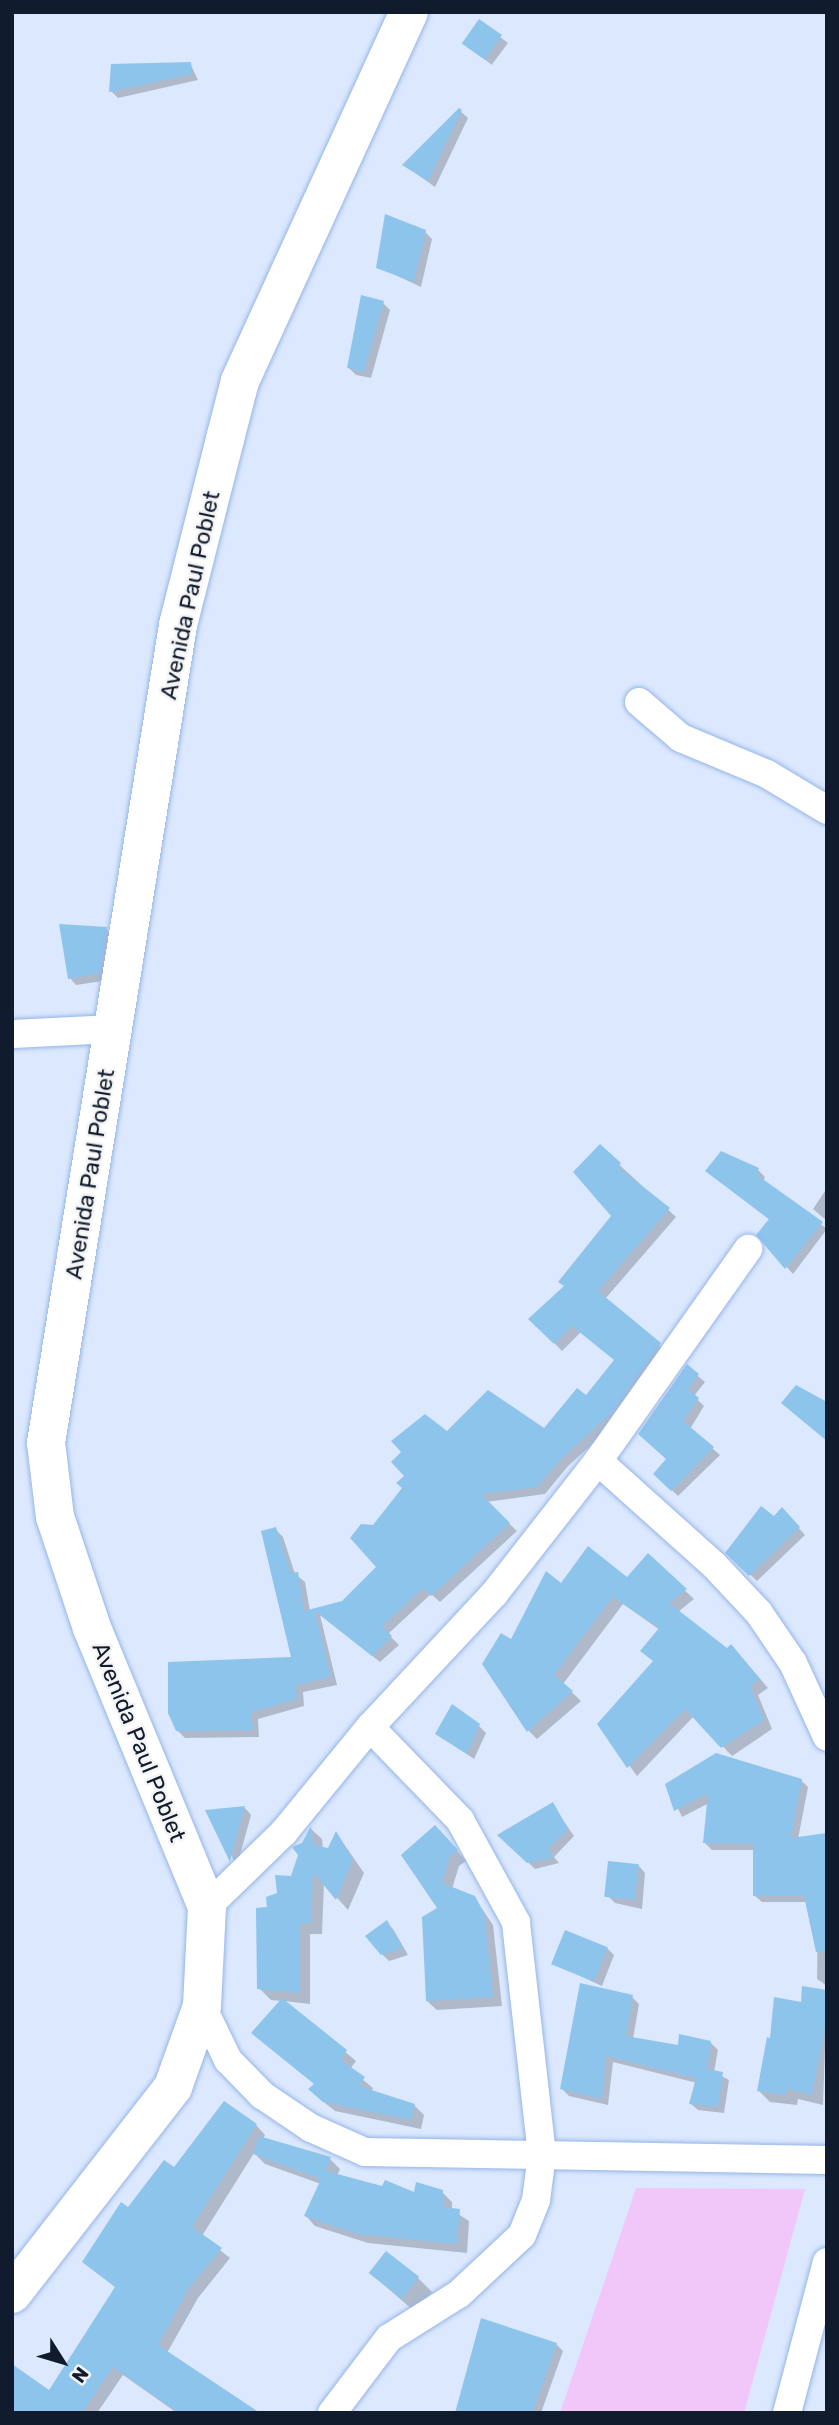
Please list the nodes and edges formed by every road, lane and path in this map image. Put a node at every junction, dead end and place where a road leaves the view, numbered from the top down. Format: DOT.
graph roads {
  1 [pos="409,12"];
  2 [pos="639,702"];
  3 [pos="827,810"];
  4 [pos="114,1029"];
  5 [pos="12,1034"];
  6 [pos="748,1250"];
  7 [pos="598,1461"];
  8 [pos="370,1727"];
  9 [pos="827,1737"];
  10 [pos="207,1907"];
  11 [pos="202,2006"];
  12 [pos="542,2155"];
  13 [pos="827,2161"];
  14 [pos="827,2262"];
  15 [pos="12,2294"];
  16 [pos="788,2412"];
  17 [pos="332,2413"];
  1 -- 4 [label="main road, Avenida Paul Poblet"];
  2 -- 3 [label="street"];
  4 -- 5 [label="street"];
  4 -- 10 [label="main road, Avenida Paul Poblet"];
  6 -- 7 [label="street"];
  7 -- 8 [label="street"];
  7 -- 9 [label="street"];
  8 -- 10 [label="street"];
  8 -- 12 [label="street"];
  10 -- 11 [label="main road, Avenida Paul Poblet"];
  11 -- 12 [label="street"];
  11 -- 15 [label="main road, Avenida Paul Poblet"];
  12 -- 13 [label="street"];
  12 -- 17 [label="street"];
  14 -- 16 [label="street"];
}
